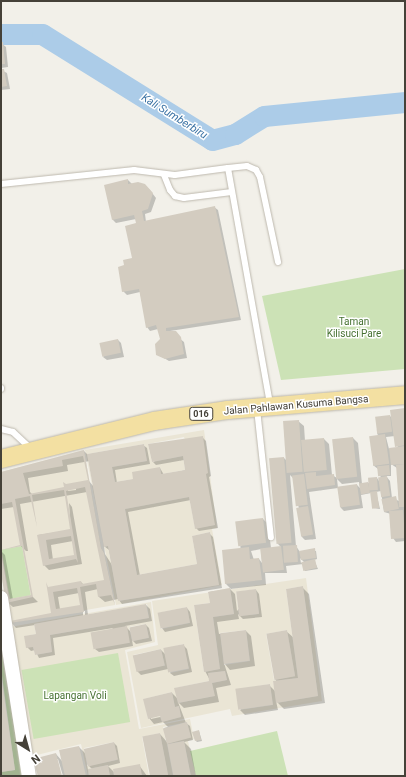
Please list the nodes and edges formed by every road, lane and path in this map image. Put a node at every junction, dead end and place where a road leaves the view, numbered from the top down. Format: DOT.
graph roads {
  1 [pos="228,168"];
  2 [pos="164,175"];
  3 [pos="1,184"];
  4 [pos="232,192"];
  5 [pos="278,262"];
  6 [pos="405,395"];
  7 [pos="263,408"];
  8 [pos="1,429"];
  9 [pos="32,450"];
  10 [pos="1,459"];
  11 [pos="271,537"];
  12 [pos="1,598"];
  13 [pos="29,776"];
  1 -- 2 [label="lane"];
  1 -- 4 [label="lane"];
  1 -- 5 [label="lane"];
  2 -- 3 [label="lane"];
  2 -- 4 [label="lane"];
  4 -- 7 [label="lane"];
  6 -- 7 [label="main road, Jalan Pahlawan Kusuma Bangsa / 016"];
  7 -- 9 [label="main road, Jalan Pahlawan Kusuma Bangsa / 016"];
  7 -- 11 [label="lane"];
  8 -- 9 [label="lane"];
  9 -- 10 [label="main road, Jalan Pahlawan Kusuma Bangsa / 016"];
  12 -- 13 [label="street"];
}
